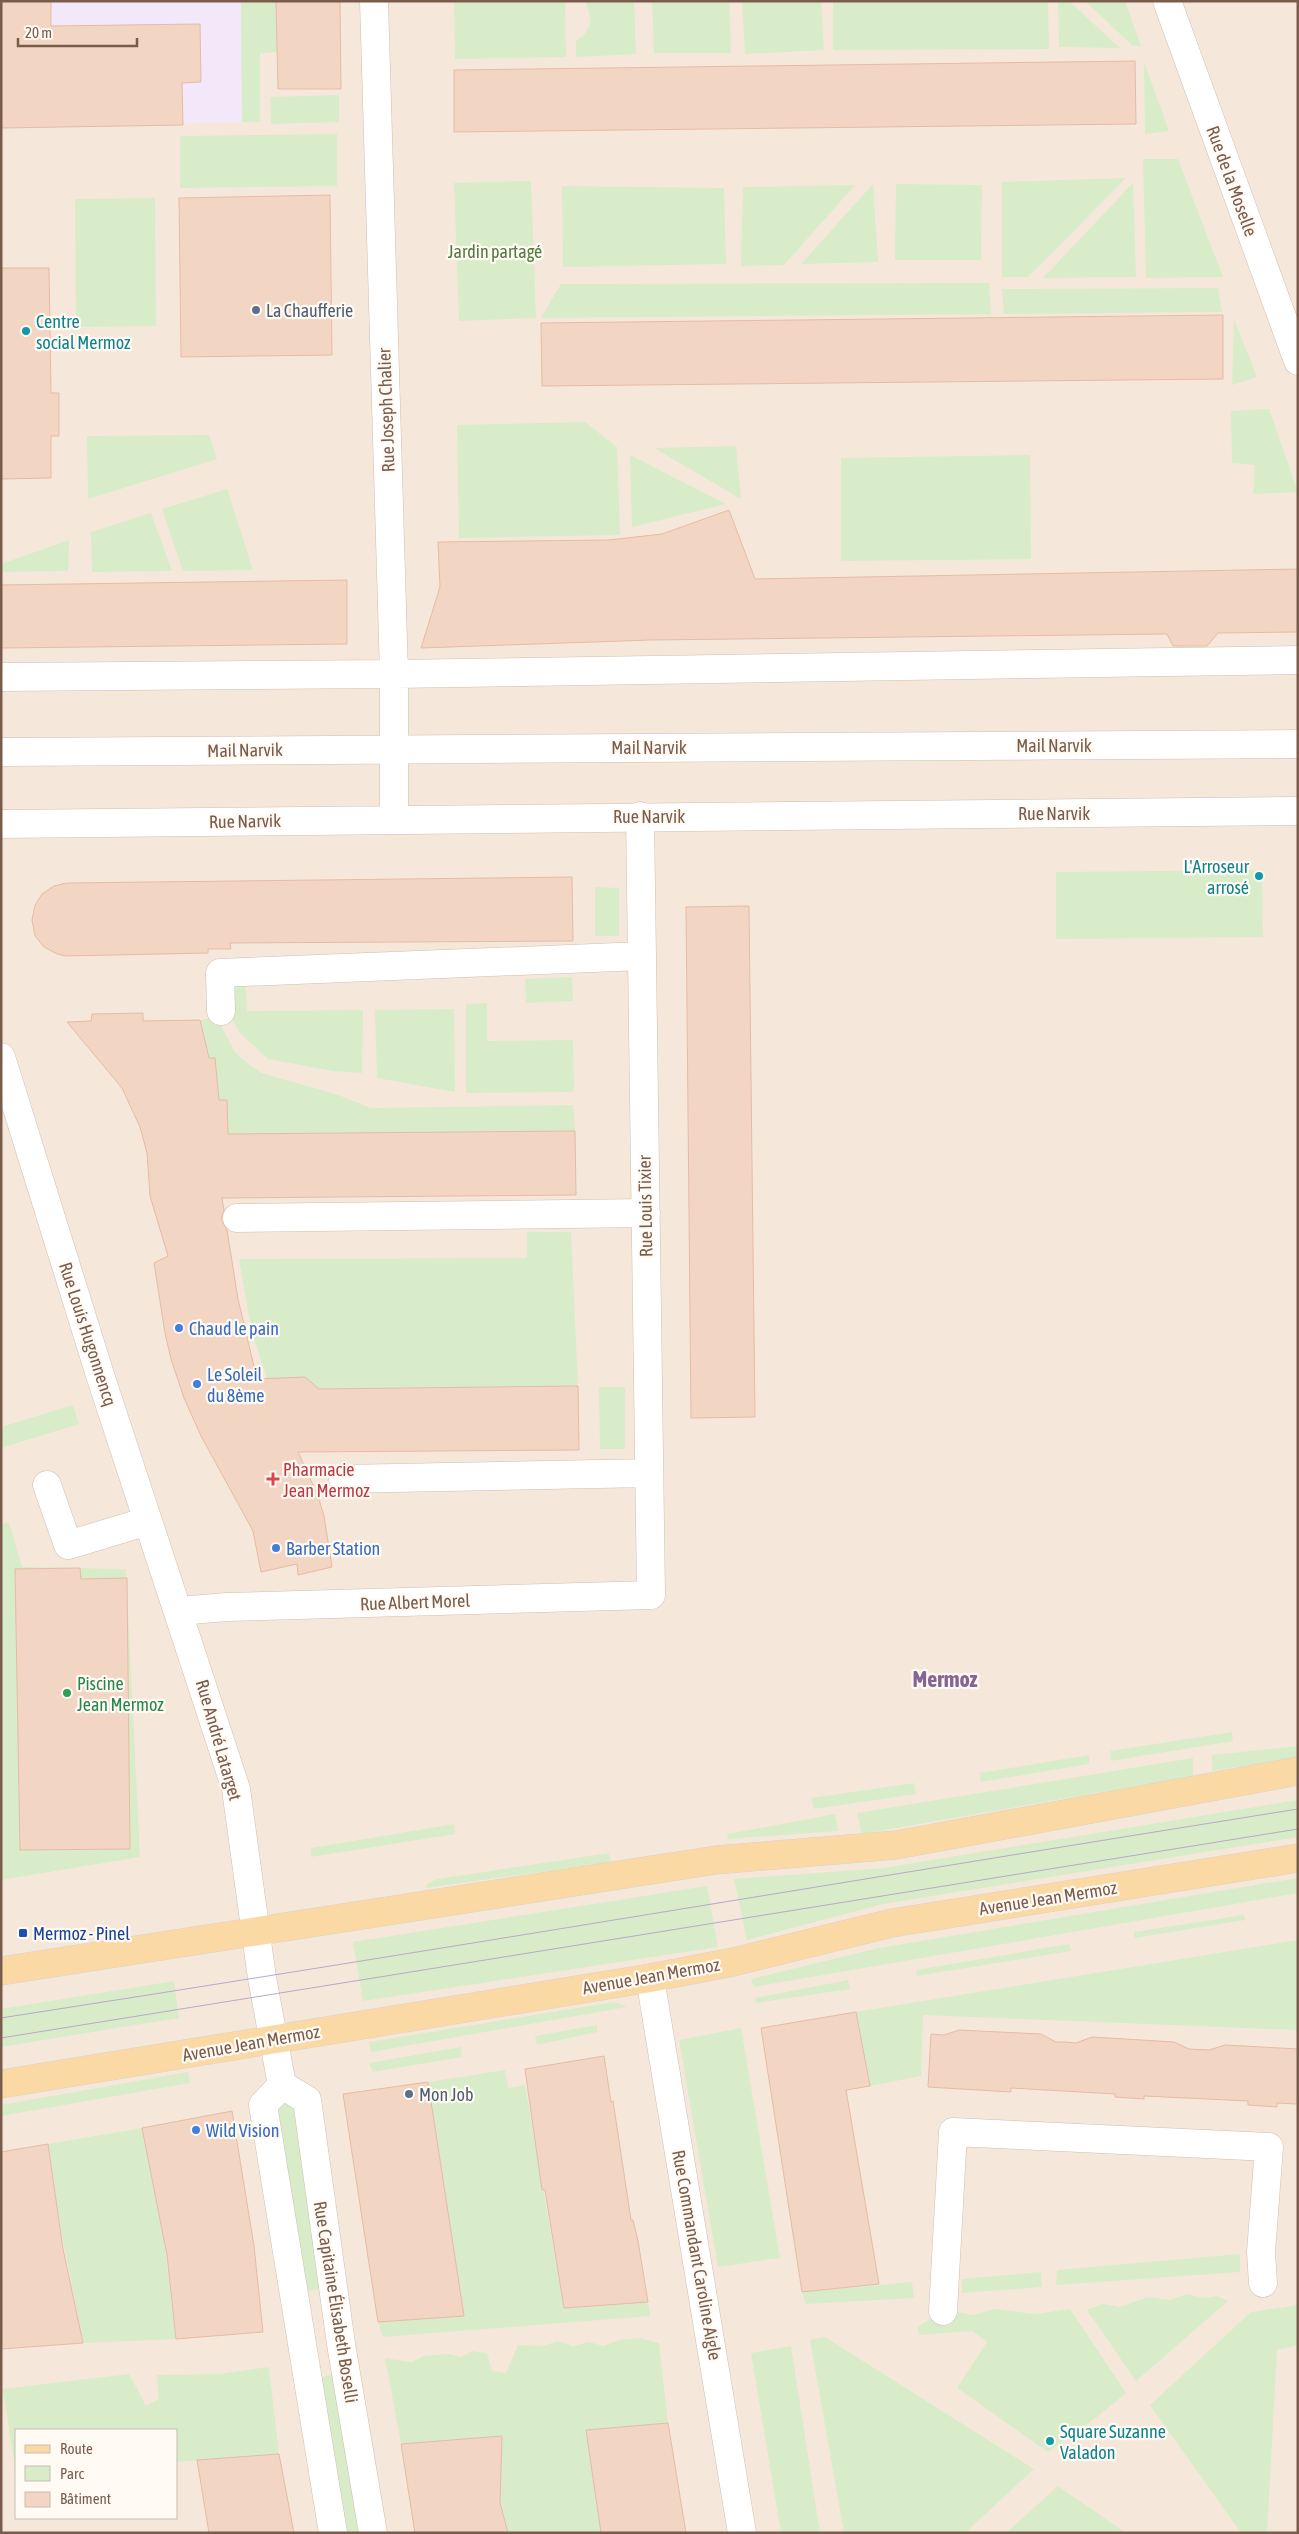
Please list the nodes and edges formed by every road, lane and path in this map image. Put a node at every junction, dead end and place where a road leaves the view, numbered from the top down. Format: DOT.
graph roads {
  1 [pos="374,1"];
  2 [pos="1167,1"];
  3 [pos="1298,361"];
  4 [pos="1298,660"];
  5 [pos="394,674"];
  6 [pos="1,677"];
  7 [pos="1298,744"];
  8 [pos="392,749"];
  9 [pos="1,752"];
  10 [pos="1298,811"];
  11 [pos="640,816"];
  12 [pos="394,819"];
  13 [pos="1,824"];
  14 [pos="642,956"];
  15 [pos="221,1011"];
  16 [pos="1,1057"];
  17 [pos="646,1213"];
  18 [pos="237,1218"];
  19 [pos="649,1473"];
  20 [pos="343,1479"];
  21 [pos="47,1486"];
  22 [pos="148,1521"];
  23 [pos="651,1595"];
  24 [pos="179,1611"];
  25 [pos="1298,1771"];
  26 [pos="1298,1858"];
  27 [pos="257,1931"];
  28 [pos="1,1971"];
  29 [pos="650,1978"];
  30 [pos="273,2039"];
  31 [pos="1,2084"];
  32 [pos="282,2085"];
  33 [pos="1263,2283"];
  34 [pos="943,2310"];
  35 [pos="341,2344"];
  36 [pos="303,2347"];
  37 [pos="333,2533"];
  38 [pos="373,2533"];
  39 [pos="742,2533"];
  1 -- 5 [label="street, Rue Joseph Chalier"];
  2 -- 3 [label="street, Rue de la Moselle"];
  4 -- 5 [label="street"];
  5 -- 6 [label="street"];
  5 -- 8 [label="street, Rue Joseph Chalier"];
  7 -- 8 [label="street, Mail Narvik"];
  8 -- 9 [label="street, Mail Narvik"];
  8 -- 12 [label="street, Rue Joseph Chalier"];
  10 -- 11 [label="street, Rue Narvik"];
  11 -- 12 [label="street, Rue Narvik"];
  11 -- 14 [label="street, Rue Louis Tixier"];
  12 -- 13 [label="street, Rue Narvik"];
  14 -- 15 [label="street"];
  14 -- 17 [label="street, Rue Louis Tixier"];
  16 -- 22 [label="street, Rue Louis Hugonnencq"];
  17 -- 18 [label="street"];
  17 -- 19 [label="street, Rue Louis Tixier"];
  19 -- 20 [label="street"];
  19 -- 23 [label="street, Rue Louis Tixier"];
  21 -- 22 [label="street"];
  22 -- 24 [label="street, Rue Louis Hugonnencq"];
  23 -- 24 [label="street, Rue Albert Morel"];
  24 -- 27 [label="street, Rue André Latarget"];
  25 -- 27 [label="main road"];
  26 -- 29 [label="main road, Avenue Jean Mermoz"];
  27 -- 28 [label="main road"];
  27 -- 30 [label="street, Rue André Latarget"];
  29 -- 30 [label="main road, Avenue Jean Mermoz"];
  29 -- 39 [label="street, Rue Commandant Caroline Aigle"];
  30 -- 31 [label="main road, Avenue Jean Mermoz"];
  30 -- 32 [label="street"];
  32 -- 35 [label="street, Rue Capitaine Élisabeth Boselli"];
  32 -- 36 [label="street"];
  33 -- 34 [label="street"];
  35 -- 36 [label="street"];
  35 -- 38 [label="street, Rue Capitaine Élisabeth Boselli"];
  36 -- 37 [label="street"];
}
